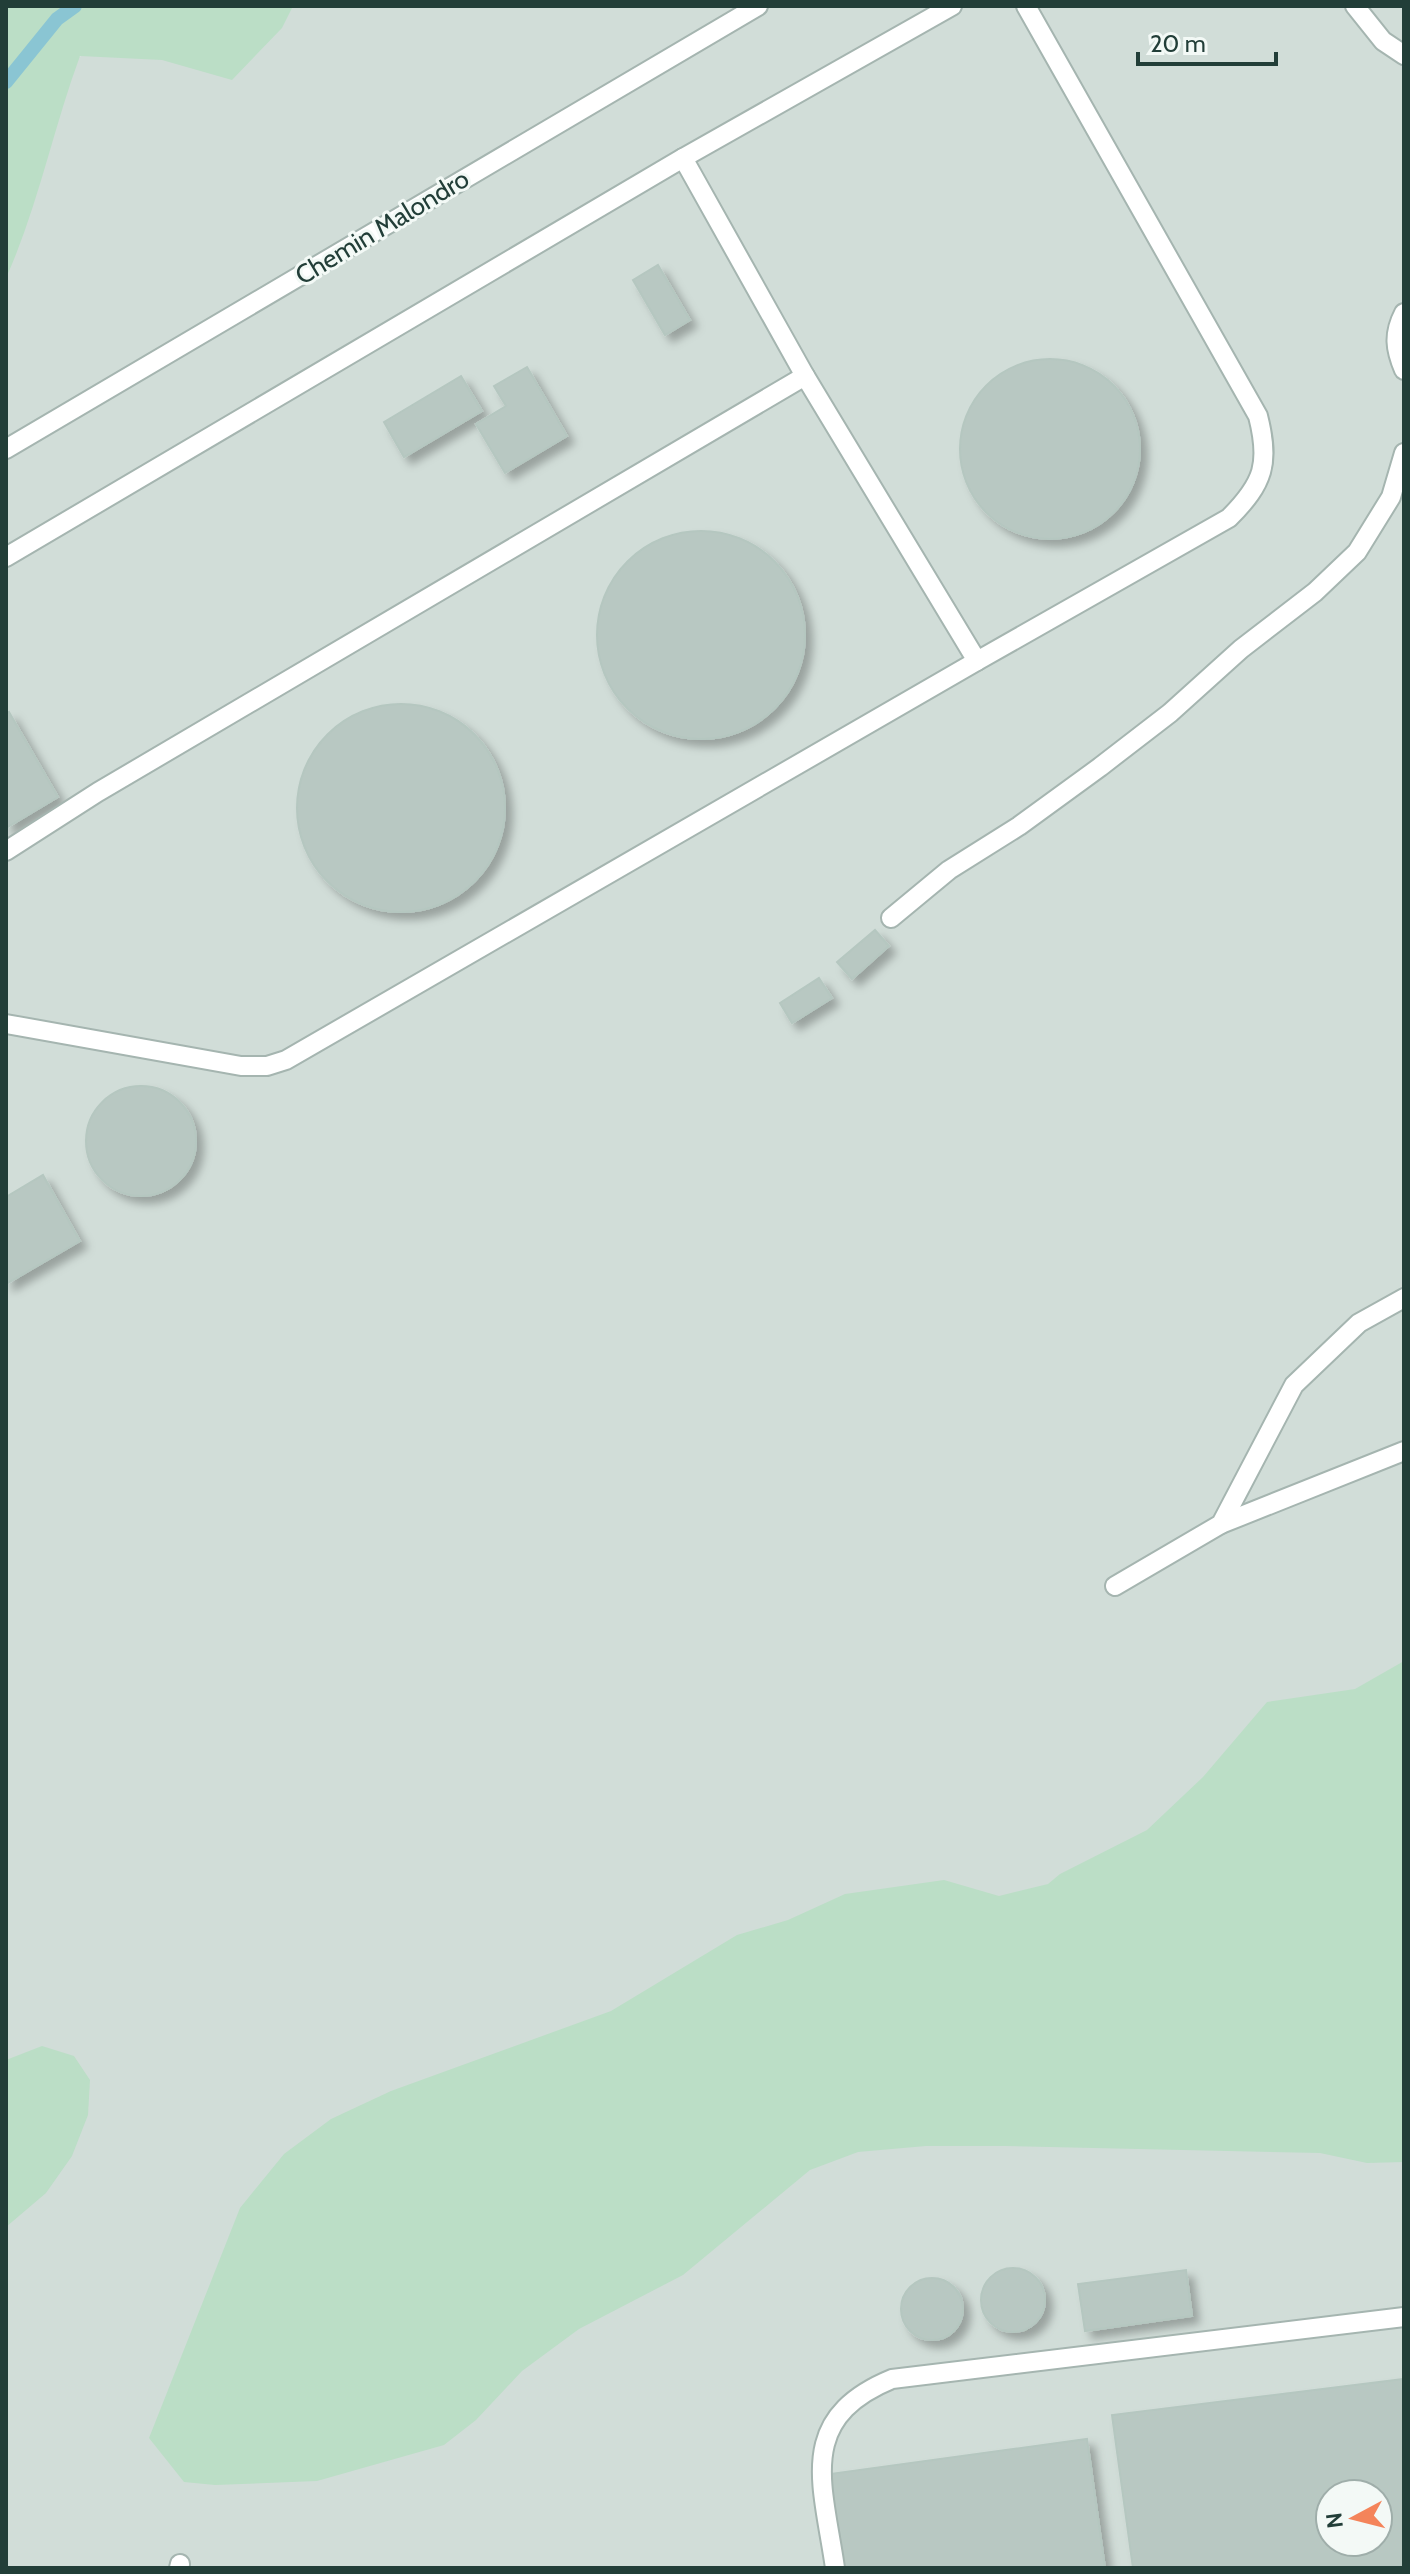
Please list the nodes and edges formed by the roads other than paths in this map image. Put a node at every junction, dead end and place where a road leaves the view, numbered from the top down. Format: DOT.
graph roads {
  1 [pos="758,6"];
  2 [pos="952,6"];
  3 [pos="1026,6"];
  4 [pos="1355,6"];
  5 [pos="1404,55"];
  6 [pos="683,158"];
  7 [pos="1404,313"];
  8 [pos="1404,370"];
  9 [pos="805,376"];
  10 [pos="6,449"];
  11 [pos="1404,453"];
  12 [pos="6,557"];
  13 [pos="977,661"];
  14 [pos="6,851"];
  15 [pos="891,918"];
  16 [pos="6,1024"];
  17 [pos="1404,1298"];
  18 [pos="1404,1451"];
  19 [pos="1221,1524"];
  20 [pos="1115,1586"];
  21 [pos="1404,2317"];
  22 [pos="835,2568"];
  1 -- 10 [label="lane, Chemin Malondro"];
  2 -- 6 [label="lane"];
  3 -- 13 [label="lane"];
  4 -- 5 [label="lane"];
  6 -- 9 [label="lane"];
  6 -- 12 [label="lane"];
  7 -- 8 [label="lane"];
  9 -- 13 [label="lane"];
  9 -- 14 [label="lane"];
  11 -- 15 [label="lane"];
  13 -- 16 [label="lane"];
  17 -- 19 [label="lane"];
  18 -- 19 [label="lane"];
  19 -- 20 [label="lane"];
  21 -- 22 [label="lane"];
}
